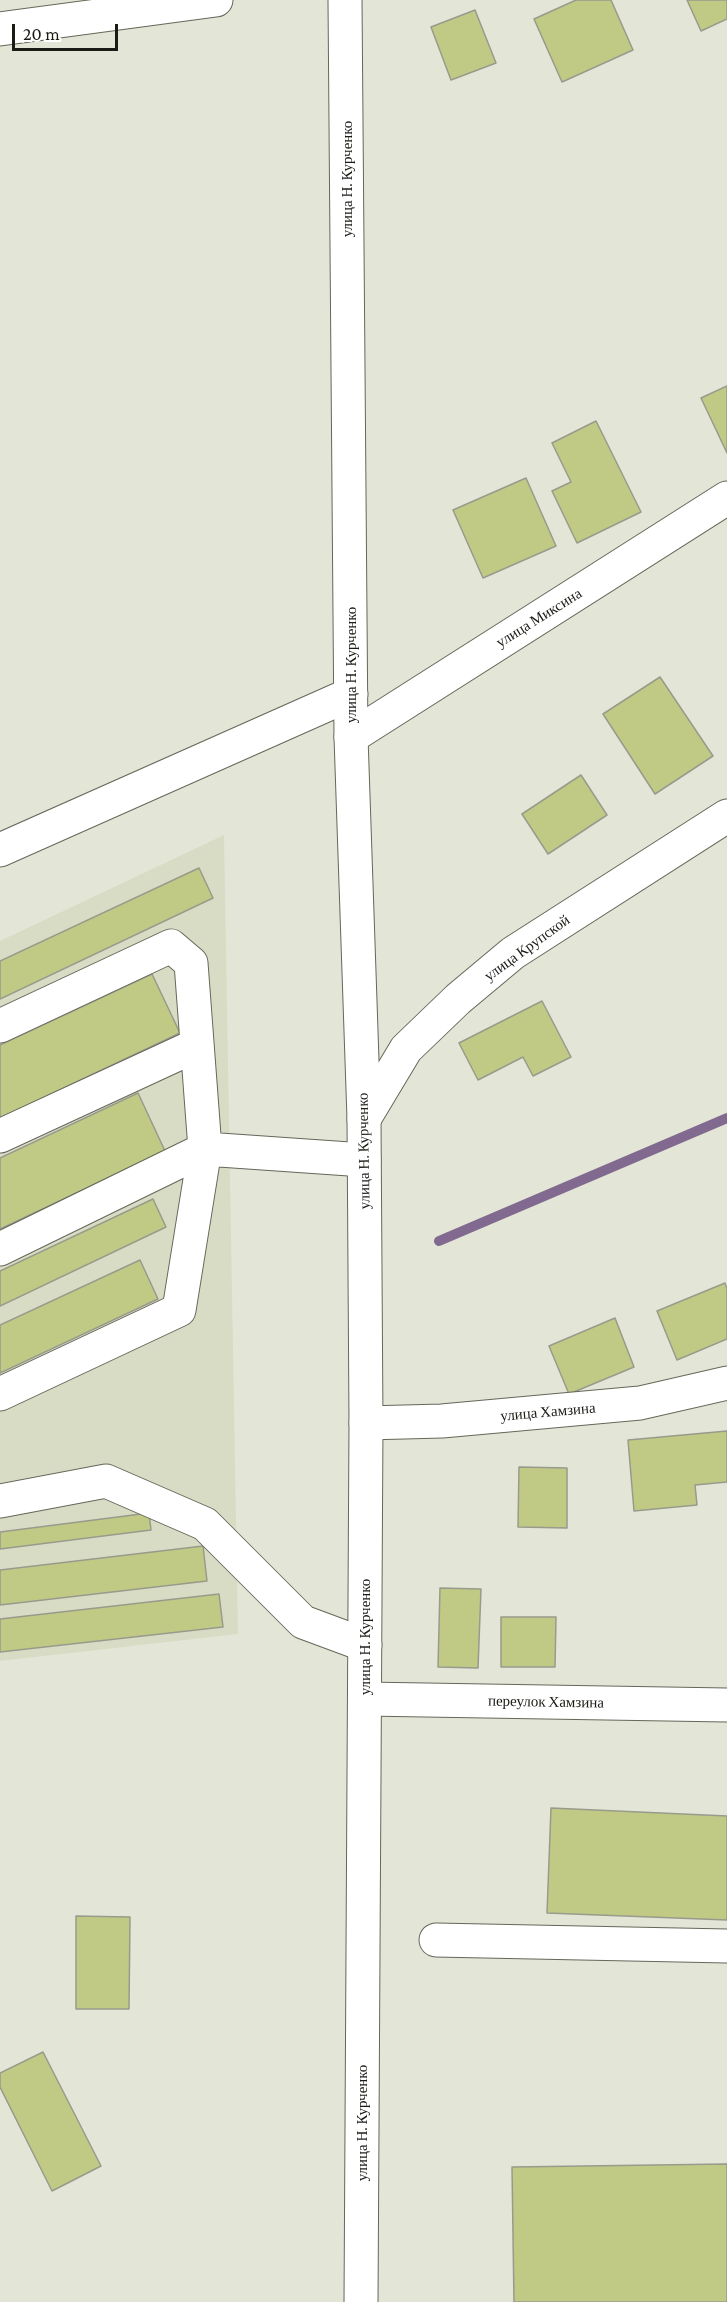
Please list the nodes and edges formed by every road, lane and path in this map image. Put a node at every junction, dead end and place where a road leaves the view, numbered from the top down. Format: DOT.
graph roads {
  1 [pos="217,0"];
  2 [pos="345,0"];
  3 [pos="0,29"];
  4 [pos="727,498"];
  5 [pos="351,694"];
  6 [pos="351,737"];
  7 [pos="727,816"];
  8 [pos="0,850"];
  9 [pos="0,1026"];
  10 [pos="197,1045"];
  11 [pos="364,1119"];
  12 [pos="0,1136"];
  13 [pos="205,1149"];
  14 [pos="364,1160"];
  15 [pos="0,1249"];
  16 [pos="727,1383"];
  17 [pos="0,1394"];
  18 [pos="366,1424"];
  19 [pos="0,1501"];
  20 [pos="365,1645"];
  21 [pos="365,1699"];
  22 [pos="727,1705"];
  23 [pos="436,1940"];
  24 [pos="727,1946"];
  25 [pos="361,2302"];
  1 -- 3 [label="main road"];
  2 -- 5 [label="main road, улица Н. Курченко"];
  4 -- 6 [label="main road, улица Миксина"];
  5 -- 6 [label="main road, улица Н. Курченко"];
  5 -- 8 [label="main road"];
  6 -- 11 [label="main road, улица Н. Курченко"];
  7 -- 11 [label="main road, улица Крупской"];
  9 -- 10 [label="main road"];
  10 -- 12 [label="main road"];
  10 -- 13 [label="main road"];
  11 -- 14 [label="main road, улица Н. Курченко"];
  13 -- 14 [label="main road"];
  13 -- 15 [label="main road"];
  13 -- 17 [label="main road"];
  14 -- 18 [label="main road, улица Н. Курченко"];
  16 -- 18 [label="main road, улица Хамзина"];
  18 -- 20 [label="main road, улица Н. Курченко"];
  19 -- 20 [label="main road"];
  20 -- 21 [label="main road, улица Н. Курченко"];
  21 -- 22 [label="main road, переулок Хамзина"];
  21 -- 25 [label="main road, улица Н. Курченко"];
  23 -- 24 [label="main road"];
}
